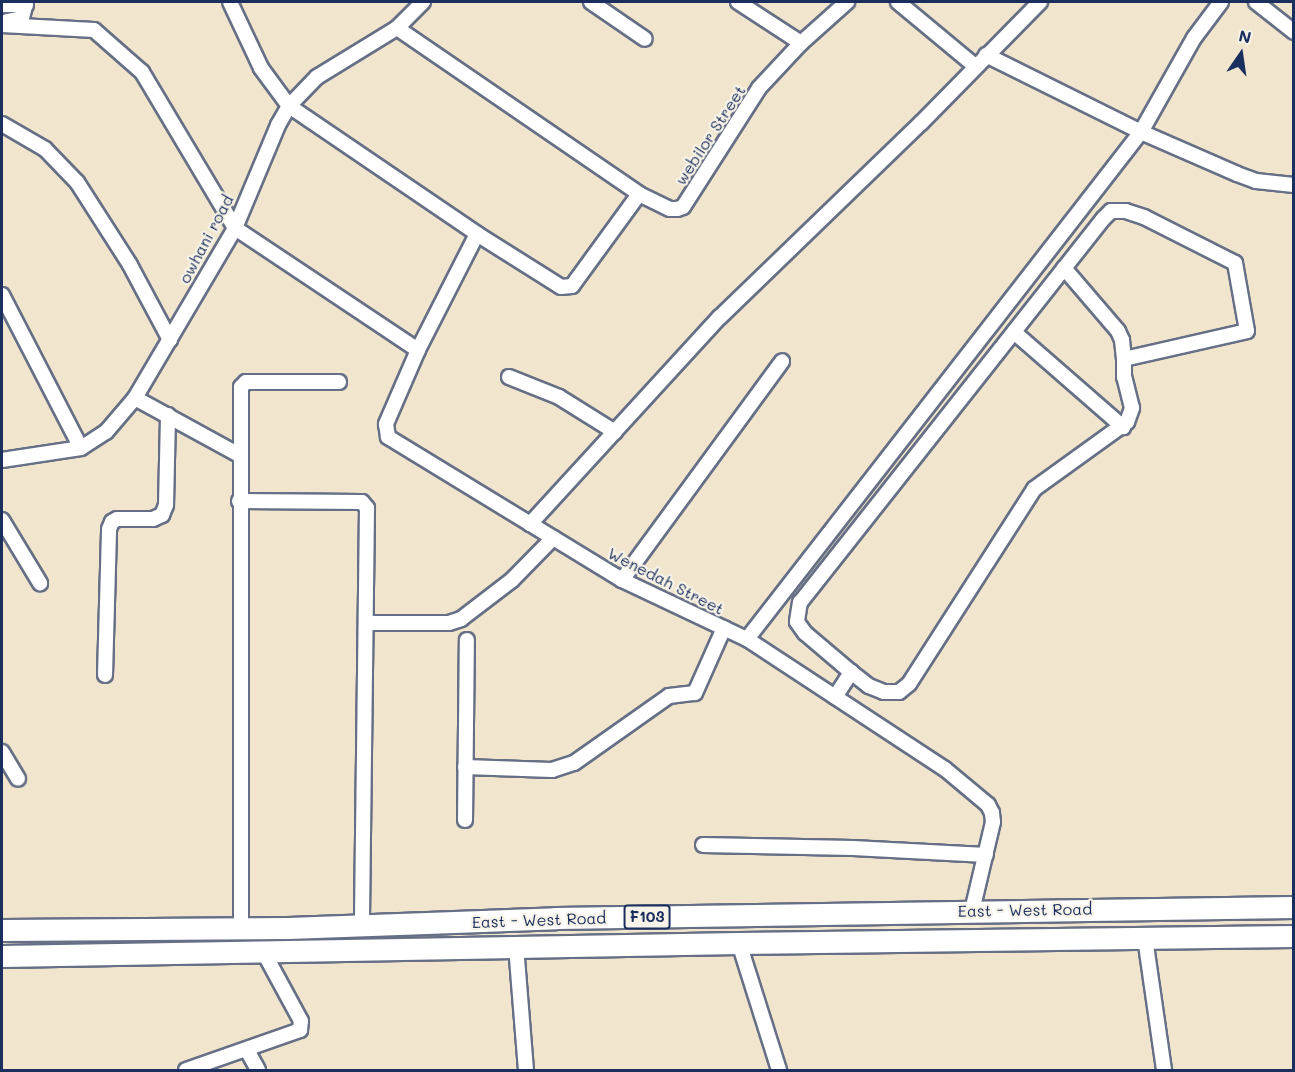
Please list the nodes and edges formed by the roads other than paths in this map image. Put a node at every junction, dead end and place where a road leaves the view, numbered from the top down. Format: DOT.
graph roads {
  1 [pos="231,2"];
  2 [pos="591,2"];
  3 [pos="738,2"];
  4 [pos="847,2"];
  5 [pos="898,2"];
  6 [pos="1040,2"];
  7 [pos="1221,2"];
  8 [pos="1256,2"];
  9 [pos="26,3"];
  10 [pos="418,4"];
  11 [pos="2,5"];
  12 [pos="2,20"];
  13 [pos="2,25"];
  14 [pos="397,28"];
  15 [pos="1293,32"];
  16 [pos="645,39"];
  17 [pos="801,43"];
  18 [pos="986,55"];
  19 [pos="975,66"];
  20 [pos="289,106"];
  21 [pos="2,124"];
  22 [pos="1141,132"];
  23 [pos="1293,185"];
  24 [pos="639,194"];
  25 [pos="234,228"];
  26 [pos="477,234"];
  27 [pos="1064,268"];
  28 [pos="2,295"];
  29 [pos="1014,332"];
  30 [pos="170,340"];
  31 [pos="418,350"];
  32 [pos="1124,359"];
  33 [pos="782,361"];
  34 [pos="509,377"];
  35 [pos="339,382"];
  36 [pos="135,398"];
  37 [pos="168,416"];
  38 [pos="1123,427"];
  39 [pos="615,432"];
  40 [pos="81,448"];
  41 [pos="239,455"];
  42 [pos="2,460"];
  43 [pos="239,501"];
  44 [pos="2,520"];
  45 [pos="530,524"];
  46 [pos="553,538"];
  47 [pos="622,580"];
  48 [pos="40,583"];
  49 [pos="366,623"];
  50 [pos="724,628"];
  51 [pos="747,639"];
  52 [pos="467,640"];
  53 [pos="851,672"];
  54 [pos="105,675"];
  55 [pos="835,697"];
  56 [pos="2,752"];
  57 [pos="465,766"];
  58 [pos="18,778"];
  59 [pos="465,820"];
  60 [pos="703,845"];
  61 [pos="986,855"];
  62 [pos="1293,907"];
  63 [pos="972,911"];
  64 [pos="362,927"];
  65 [pos="241,928"];
  66 [pos="2,930"];
  67 [pos="1293,936"];
  68 [pos="1145,938"];
  69 [pos="739,943"];
  70 [pos="516,946"];
  71 [pos="263,951"];
  72 [pos="2,956"];
  73 [pos="247,1050"];
  74 [pos="186,1071"];
  75 [pos="258,1071"];
  76 [pos="526,1071"];
  77 [pos="778,1071"];
  78 [pos="1164,1071"];
  1 -- 20 [label="street"];
  2 -- 16 [label="street"];
  3 -- 17 [label="street"];
  4 -- 17 [label="street, webilor Street"];
  5 -- 19 [label="street"];
  6 -- 18 [label="street"];
  7 -- 22 [label="street"];
  8 -- 15 [label="street"];
  9 -- 11 [label="street"];
  9 -- 12 [label="street"];
  10 -- 14 [label="street, owhani road"];
  13 -- 25 [label="street"];
  14 -- 20 [label="street, owhani road"];
  14 -- 24 [label="street"];
  17 -- 24 [label="street, webilor Street"];
  18 -- 19 [label="street"];
  18 -- 22 [label="street"];
  19 -- 39 [label="street"];
  20 -- 25 [label="street, owhani road"];
  20 -- 26 [label="street"];
  21 -- 30 [label="street"];
  22 -- 23 [label="street"];
  22 -- 51 [label="street"];
  24 -- 26 [label="street"];
  25 -- 30 [label="street, owhani road"];
  25 -- 31 [label="street"];
  26 -- 31 [label="street, Wenedah Street"];
  27 -- 29 [label="street"];
  27 -- 32 [label="street"];
  27 -- 32 [label="street"];
  28 -- 40 [label="street"];
  29 -- 38 [label="street"];
  29 -- 53 [label="street"];
  30 -- 36 [label="street, owhani road"];
  31 -- 45 [label="street, Wenedah Street"];
  32 -- 38 [label="street"];
  33 -- 47 [label="street"];
  34 -- 39 [label="street"];
  35 -- 41 [label="street"];
  36 -- 37 [label="street"];
  36 -- 40 [label="street, owhani road"];
  37 -- 41 [label="street"];
  37 -- 54 [label="street"];
  38 -- 53 [label="street"];
  39 -- 45 [label="street"];
  40 -- 42 [label="street, owhani road"];
  41 -- 43 [label="street"];
  43 -- 49 [label="street"];
  43 -- 65 [label="street"];
  44 -- 48 [label="street"];
  45 -- 46 [label="street, Wenedah Street"];
  46 -- 47 [label="street, Wenedah Street"];
  46 -- 49 [label="street"];
  47 -- 50 [label="street, Wenedah Street"];
  49 -- 64 [label="street"];
  50 -- 51 [label="street, Wenedah Street"];
  50 -- 57 [label="street"];
  51 -- 55 [label="street, Wenedah Street"];
  52 -- 57 [label="street"];
  53 -- 55 [label="street"];
  55 -- 61 [label="street, Wenedah Street"];
  56 -- 58 [label="street"];
  57 -- 59 [label="street"];
  60 -- 61 [label="street"];
  61 -- 63 [label="street, Wenedah Street"];
  62 -- 63 [label="main road, East - West Road / F103"];
  63 -- 64 [label="main road, East - West Road / F103"];
  64 -- 65 [label="main road, East - West Road / F103"];
  65 -- 66 [label="main road, East - West Road / F103"];
  67 -- 68 [label="main road, East - West Road / F103"];
  68 -- 69 [label="main road, East - West Road / F103"];
  68 -- 78 [label="street"];
  69 -- 70 [label="main road, East - West Road / F103"];
  69 -- 77 [label="street"];
  70 -- 71 [label="main road, East - West Road / F103"];
  70 -- 76 [label="street"];
  71 -- 72 [label="main road, East - West Road / F103"];
  71 -- 73 [label="street"];
  73 -- 74 [label="street"];
  73 -- 75 [label="street"];
}
